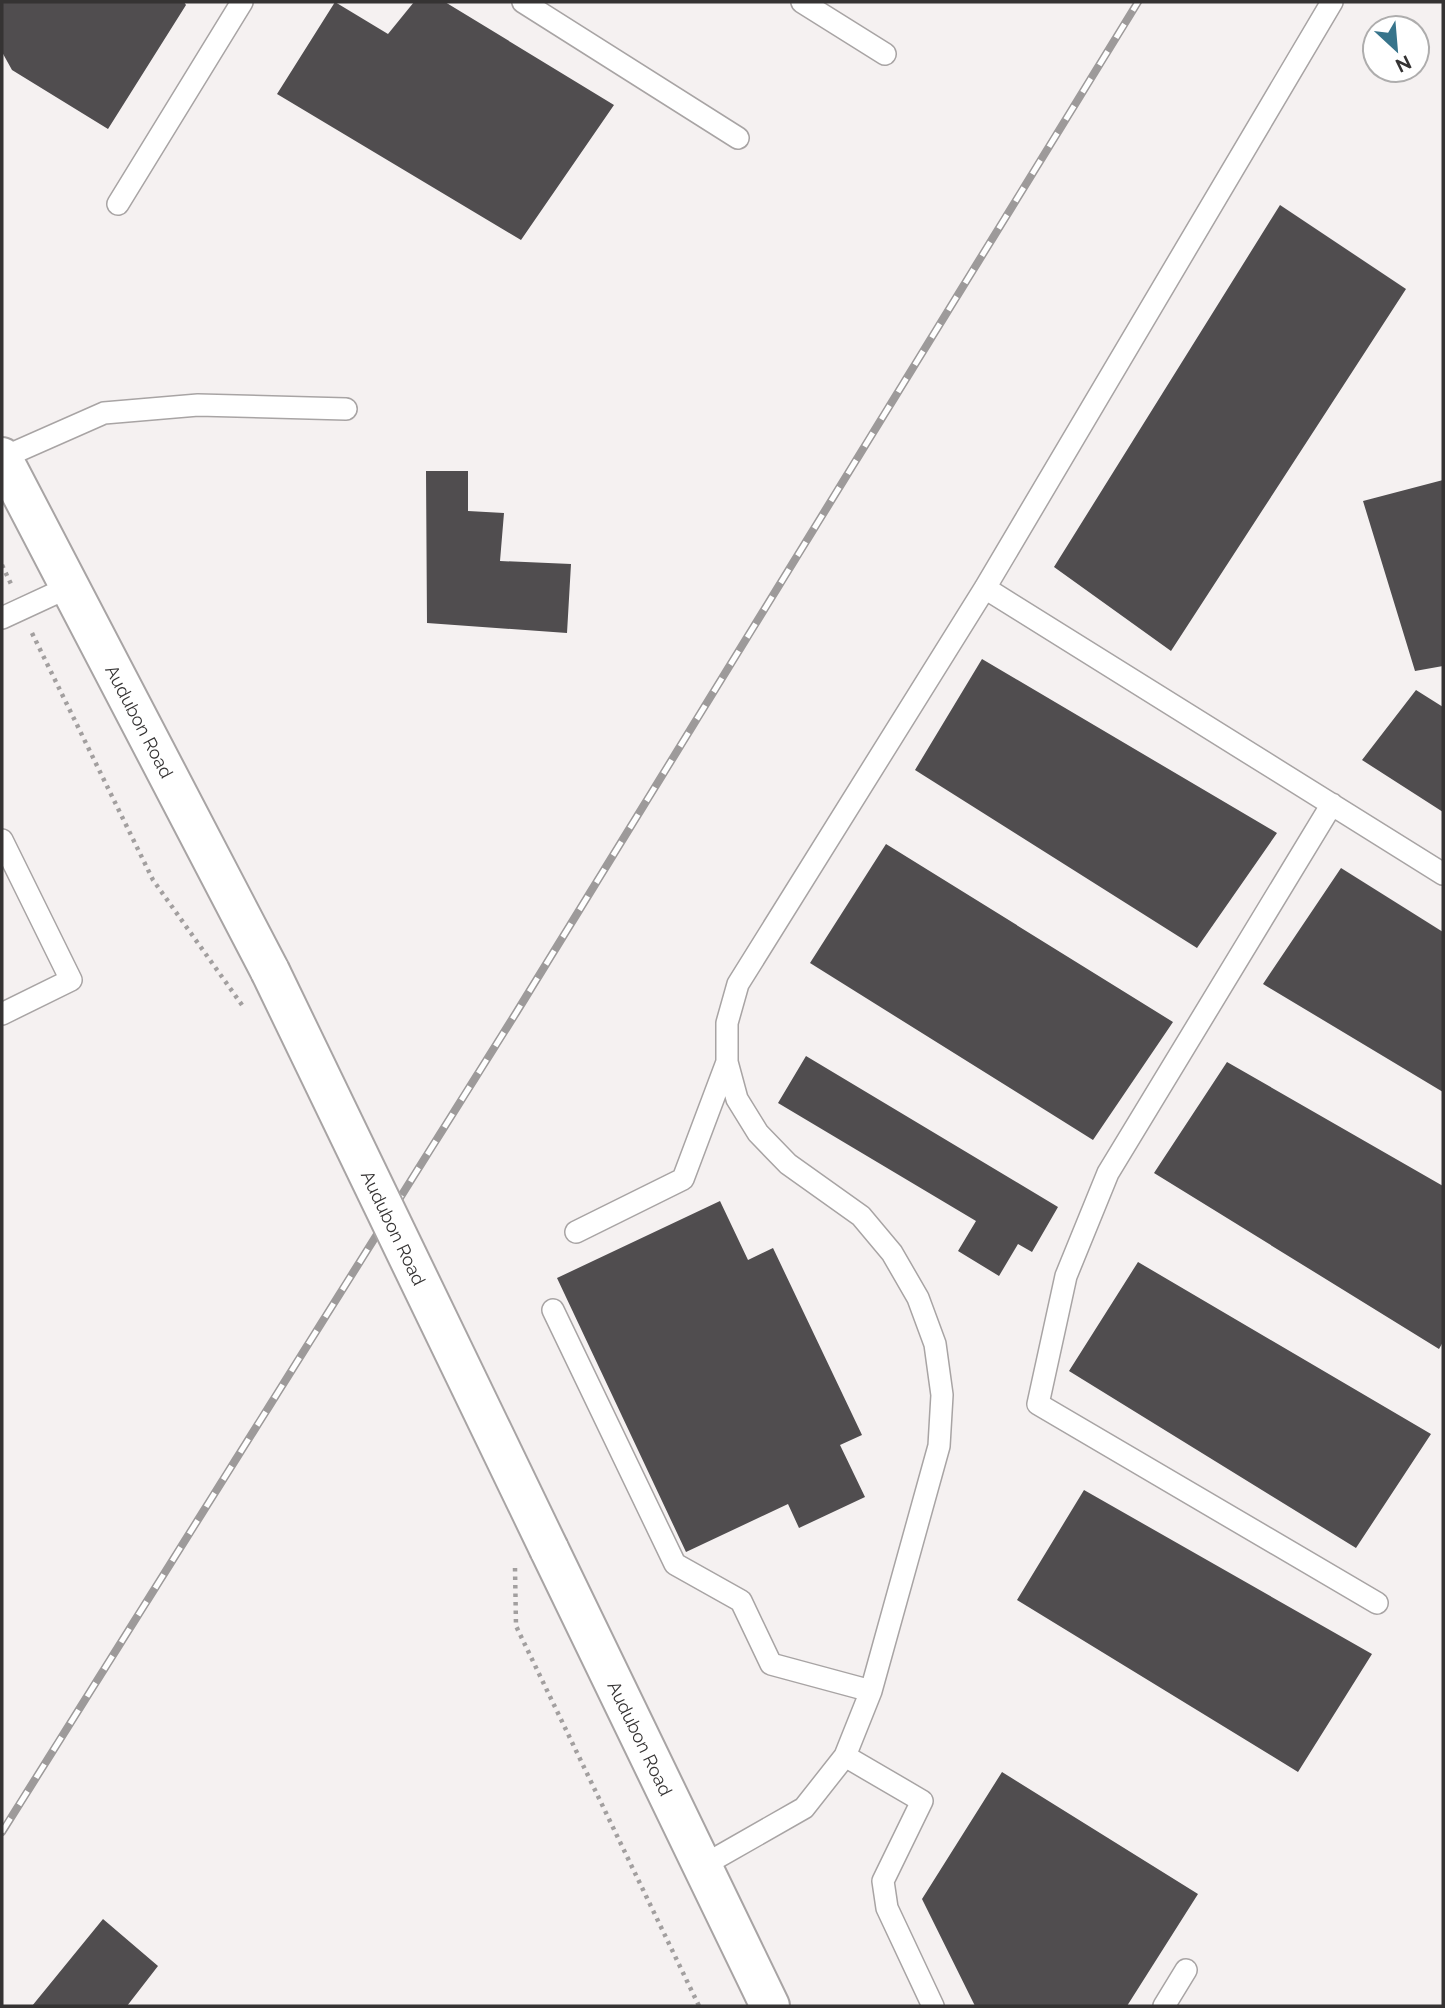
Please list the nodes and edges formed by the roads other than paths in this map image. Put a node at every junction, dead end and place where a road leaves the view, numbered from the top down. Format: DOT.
graph roads {
  1 [pos="242,2"];
  2 [pos="523,2"];
  3 [pos="802,2"];
  4 [pos="1332,2"];
  5 [pos="885,54"];
  6 [pos="738,138"];
  7 [pos="118,204"];
  8 [pos="346,409"];
  9 [pos="2,457"];
  10 [pos="69,587"];
  11 [pos="985,587"];
  12 [pos="11,613"];
  13 [pos="1332,804"];
  14 [pos="2,839"];
  15 [pos="1443,874"];
  16 [pos="2,1014"];
  17 [pos="727,1062"];
  18 [pos="576,1232"];
  19 [pos="553,1310"];
  20 [pos="1377,1603"];
  21 [pos="871,1691"];
  22 [pos="845,1756"];
  23 [pos="704,1865"];
  24 [pos="1186,1970"];
  25 [pos="770,2006"];
  26 [pos="933,2006"];
  27 [pos="1164,2006"];
  1 -- 7 [label="lane"];
  2 -- 6 [label="lane"];
  3 -- 5 [label="lane"];
  4 -- 11 [label="lane"];
  8 -- 9 [label="lane"];
  9 -- 10 [label="street, Audubon Road"];
  10 -- 12 [label="lane"];
  10 -- 23 [label="street, Audubon Road, bridge"];
  11 -- 13 [label="lane"];
  11 -- 17 [label="lane"];
  13 -- 15 [label="lane"];
  13 -- 20 [label="lane"];
  14 -- 16 [label="lane"];
  17 -- 18 [label="lane"];
  17 -- 21 [label="lane"];
  19 -- 21 [label="lane"];
  21 -- 22 [label="lane"];
  22 -- 23 [label="lane"];
  22 -- 26 [label="lane"];
  23 -- 25 [label="street, Audubon Road"];
  24 -- 27 [label="lane"];
}
